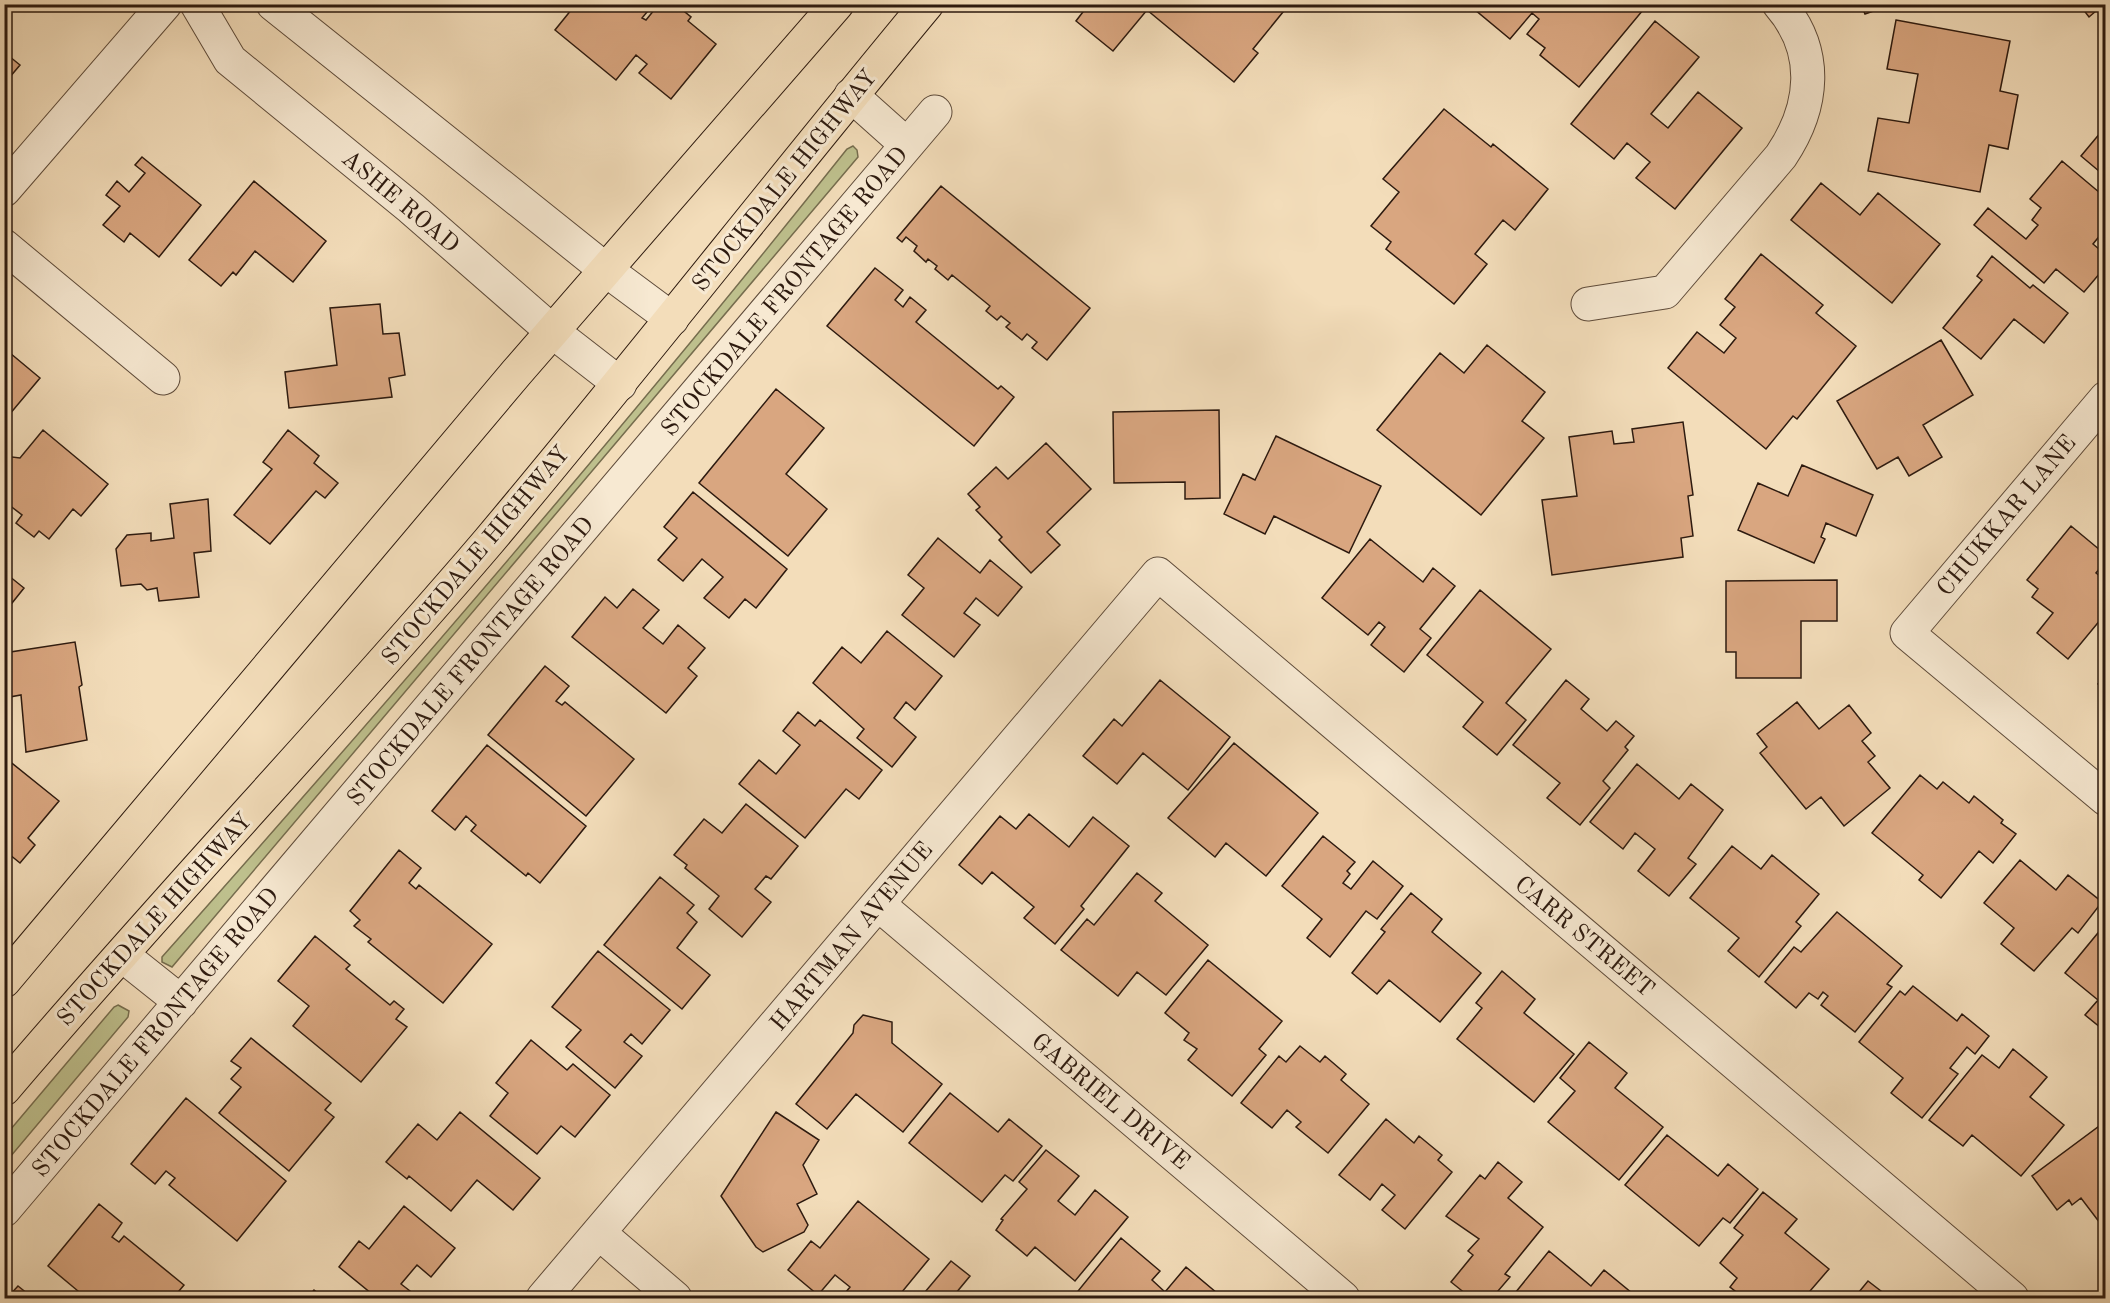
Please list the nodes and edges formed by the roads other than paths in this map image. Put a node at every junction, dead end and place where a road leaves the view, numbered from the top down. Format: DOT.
graph roads {
  1 [pos="165,4"];
  2 [pos="197,4"];
  3 [pos="273,4"];
  4 [pos="837,4"];
  5 [pos="927,4"];
  6 [pos="1779,4"];
  7 [pos="851,95"];
  8 [pos="935,112"];
  9 [pos="907,145"];
  10 [pos="4,190"];
  11 [pos="4,246"];
  12 [pos="606,270"];
  13 [pos="1588,304"];
  14 [pos="672,319"];
  15 [pos="553,332"];
  16 [pos="163,378"];
  17 [pos="620,384"];
  18 [pos="2106,398"];
  19 [pos="1158,574"];
  20 [pos="2106,799"];
  21 [pos="878,904"];
  22 [pos="122,955"];
  23 [pos="4,981"];
  24 [pos="181,1002"];
  25 [pos="4,1089"];
  26 [pos="4,1210"];
  27 [pos="599,1233"];
  28 [pos="543,1299"];
  29 [pos="675,1299"];
  30 [pos="1344,1299"];
  31 [pos="2012,1299"];
  1 -- 10 [label="street"];
  2 -- 15 [label="street, ASHE ROAD"];
  3 -- 12 [label="street"];
  4 -- 12 [label="main road"];
  5 -- 7 [label="main road, STOCKDALE HIGHWAY"];
  6 -- 13 [label="street"];
  7 -- 9 [label="street"];
  7 -- 14 [label="main road, STOCKDALE HIGHWAY"];
  8 -- 9 [label="street, STOCKDALE FRONTAGE ROAD"];
  9 -- 24 [label="street, STOCKDALE FRONTAGE ROAD"];
  11 -- 16 [label="street"];
  12 -- 14 [label="street"];
  12 -- 15 [label="main road"];
  14 -- 17 [label="main road, STOCKDALE HIGHWAY"];
  15 -- 17 [label="street, ASHE ROAD"];
  15 -- 23 [label="main road"];
  17 -- 22 [label="main road, STOCKDALE HIGHWAY"];
  18 -- 20 [label="street, CHUKKAR LANE"];
  19 -- 21 [label="street, HARTMAN AVENUE"];
  19 -- 31 [label="street, CARR STREET"];
  21 -- 27 [label="street, HARTMAN AVENUE"];
  21 -- 30 [label="street, GABRIEL DRIVE"];
  22 -- 24 [label="street"];
  22 -- 25 [label="main road, STOCKDALE HIGHWAY"];
  24 -- 26 [label="street, STOCKDALE FRONTAGE ROAD"];
  27 -- 28 [label="street, HARTMAN AVENUE"];
  27 -- 29 [label="street"];
}
